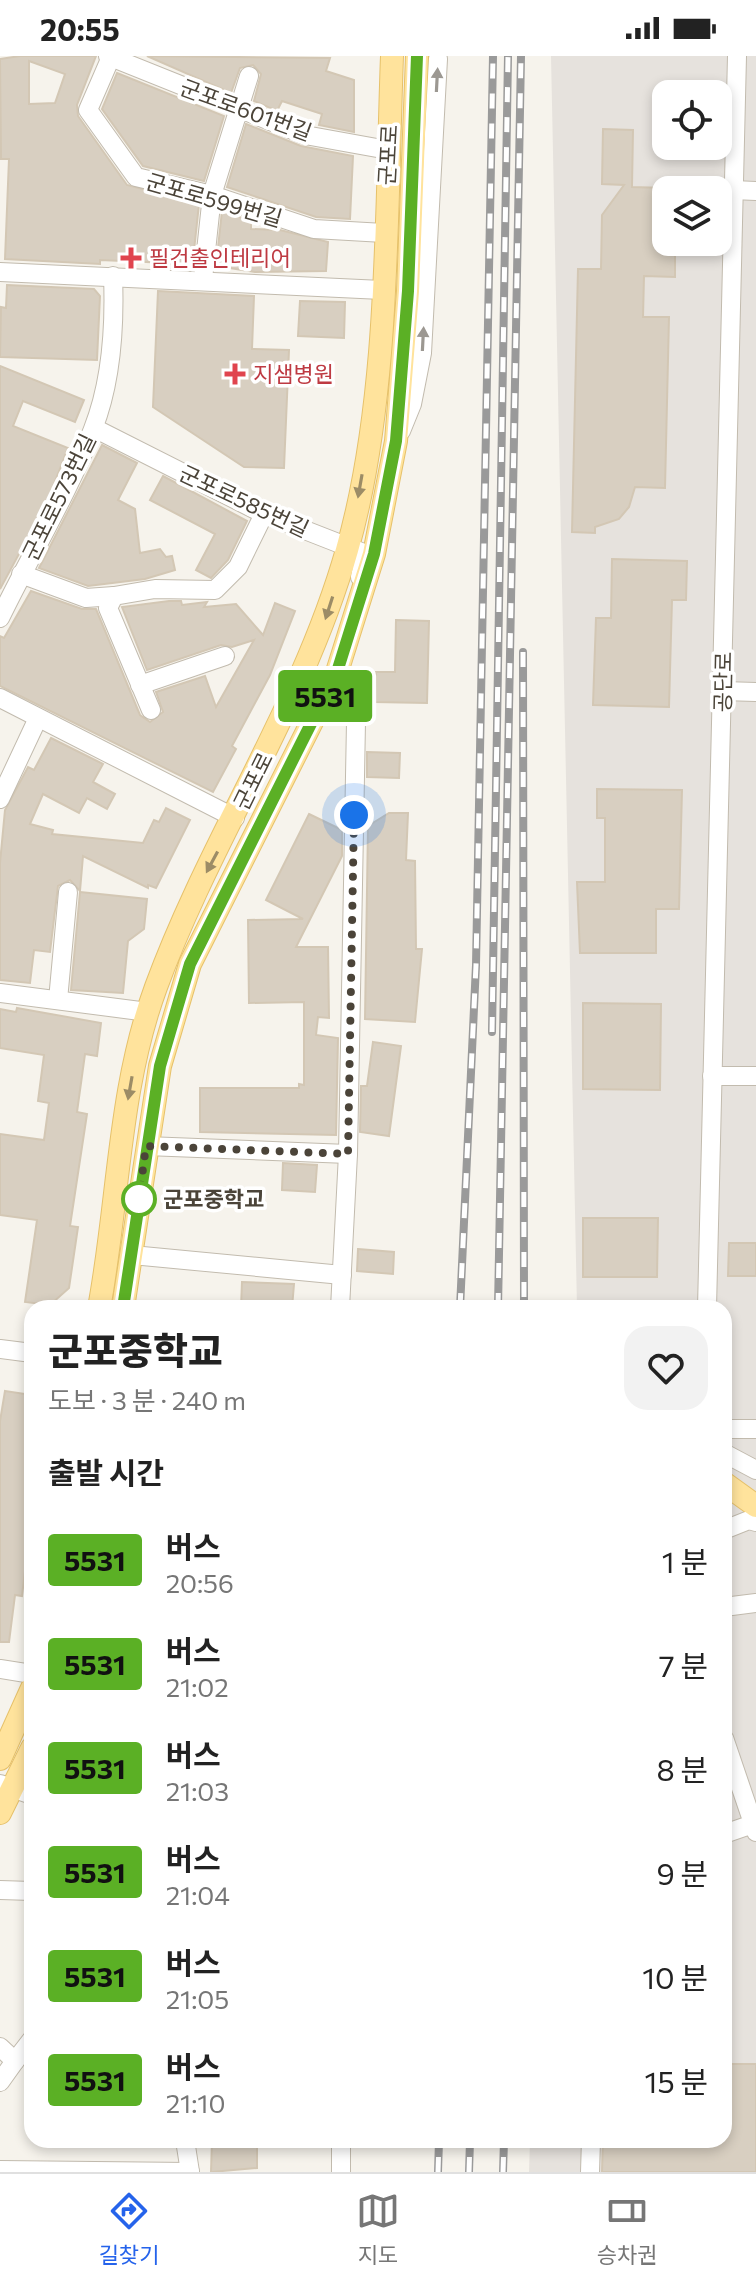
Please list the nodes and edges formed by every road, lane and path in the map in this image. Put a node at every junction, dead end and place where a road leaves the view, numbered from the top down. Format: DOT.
graph roads {
  1 [pos="392,56"];
  2 [pos="737,56"];
  3 [pos="109,57"];
  4 [pos="428,57"];
  5 [pos="249,76"];
  6 [pos="236,109"];
  7 [pos="388,150"];
  8 [pos="733,190"];
  9 [pos="756,191"];
  10 [pos="212,195"];
  11 [pos="384,233"];
  12 [pos="0,272"];
  13 [pos="113,276"];
  14 [pos="203,279"];
  15 [pos="382,290"];
  16 [pos="94,428"];
  17 [pos="264,514"];
  18 [pos="348,548"];
  19 [pos="21,574"];
  20 [pos="363,589"];
  21 [pos="114,596"];
  22 [pos="0,618"];
  23 [pos="225,656"];
  24 [pos="337,672"];
  25 [pos="140,685"];
  26 [pos="723,691"];
  27 [pos="756,692"];
  28 [pos="0,698"];
  29 [pos="151,710"];
  30 [pos="38,718"];
  31 [pos="0,799"];
  32 [pos="235,818"];
  33 [pos="68,892"];
  34 [pos="189,905"];
  35 [pos="190,964"];
  36 [pos="0,993"];
  37 [pos="58,1000"];
  38 [pos="148,1012"];
  39 [pos="712,1076"];
  40 [pos="756,1076"];
  41 [pos="146,1146"];
  42 [pos="348,1154"];
  43 [pos="132,1255"];
  44 [pos="342,1275"];
  45 [pos="100,1300"];
  46 [pos="124,1300"];
  47 [pos="340,1300"];
  48 [pos="707,1300"];
  49 [pos="0,1349"];
  50 [pos="24,1352"];
  51 [pos="732,1429"];
  52 [pos="756,1429"];
  53 [pos="732,1457"];
  54 [pos="756,1470"];
  55 [pos="732,1489"];
  56 [pos="756,1506"];
  57 [pos="756,1522"];
  58 [pos="732,1527"];
  59 [pos="756,1603"];
  60 [pos="732,1606"];
  61 [pos="0,1669"];
  62 [pos="24,1673"];
  63 [pos="24,1706"];
  64 [pos="0,1759"];
  65 [pos="732,1762"];
  66 [pos="24,1767"];
  67 [pos="15,1789"];
  68 [pos="0,1813"];
  69 [pos="754,1828"];
  70 [pos="732,1832"];
  71 [pos="0,1890"];
  72 [pos="24,1891"];
  73 [pos="0,2047"];
  74 [pos="24,2049"];
  75 [pos="15,2061"];
  76 [pos="0,2082"];
  77 [pos="186,2148"];
  78 [pos="341,2148"];
  79 [pos="591,2148"];
  80 [pos="0,2170"];
  81 [pos="190,2172"];
  82 [pos="341,2172"];
  83 [pos="590,2172"];
  1 -- 7 [label="main road, 군포로"];
  2 -- 8 [label="street, 공단로"];
  3 -- 6 [label="street, 군포로601번길"];
  3 -- 10 [label="street, 군포로599번길"];
  20 -- 4 [label="main road, 군포로, one-way"];
  5 -- 6 [label="street"];
  6 -- 7 [label="street, 군포로601번길"];
  6 -- 10 [label="street"];
  7 -- 11 [label="main road, 군포로"];
  8 -- 9 [label="street"];
  8 -- 26 [label="street, 공단로"];
  10 -- 11 [label="street, 군포로599번길"];
  10 -- 14 [label="street"];
  11 -- 15 [label="main road, 군포로"];
  12 -- 13 [label="street"];
  13 -- 14 [label="street"];
  13 -- 16 [label="street, 군포로573번길"];
  14 -- 15 [label="street"];
  15 -- 18 [label="main road, 군포로, one-way"];
  16 -- 17 [label="street, 군포로585번길"];
  16 -- 19 [label="street, 군포로573번길"];
  17 -- 18 [label="street, 군포로585번길"];
  17 -- 21 [label="street"];
  18 -- 20 [label="street"];
  18 -- 32 [label="main road, 군포로, one-way"];
  19 -- 21 [label="street"];
  19 -- 22 [label="street, 군포로573번길"];
  20 -- 24 [label="main road, 군포로"];
  21 -- 25 [label="street"];
  23 -- 25 [label="street"];
  24 -- 35 [label="main road, 군포로"];
  24 -- 42 [label="street"];
  25 -- 29 [label="street"];
  26 -- 27 [label="street"];
  26 -- 39 [label="street, 공단로"];
  28 -- 30 [label="street"];
  30 -- 31 [label="street"];
  30 -- 32 [label="street"];
  32 -- 34 [label="main road, 군포로, one-way"];
  33 -- 37 [label="street"];
  34 -- 35 [label="main road"];
  34 -- 38 [label="main road, 군포로"];
  35 -- 41 [label="main road, 군포로"];
  36 -- 37 [label="street"];
  37 -- 38 [label="street"];
  38 -- 45 [label="main road, 군포로, one-way"];
  39 -- 40 [label="street"];
  39 -- 48 [label="street, 공단로"];
  41 -- 42 [label="street"];
  41 -- 43 [label="main road, 군포로"];
  42 -- 44 [label="street"];
  43 -- 44 [label="street"];
  43 -- 46 [label="main road, 군포로"];
  44 -- 47 [label="street"];
  49 -- 50 [label="street"];
  51 -- 52 [label="street"];
  53 -- 54 [label="street"];
  55 -- 56 [label="main road"];
  57 -- 58 [label="street"];
  59 -- 60 [label="street"];
  61 -- 62 [label="street"];
  63 -- 64 [label="main road"];
  65 -- 69 [label="street"];
  66 -- 67 [label="main road"];
  67 -- 68 [label="main road"];
  69 -- 70 [label="street"];
  71 -- 72 [label="street"];
  73 -- 75 [label="street"];
  74 -- 75 [label="street"];
  75 -- 76 [label="street"];
  77 -- 81 [label="street"];
  78 -- 82 [label="street"];
  79 -- 83 [label="street"];
  80 -- 81 [label="street"];
}
